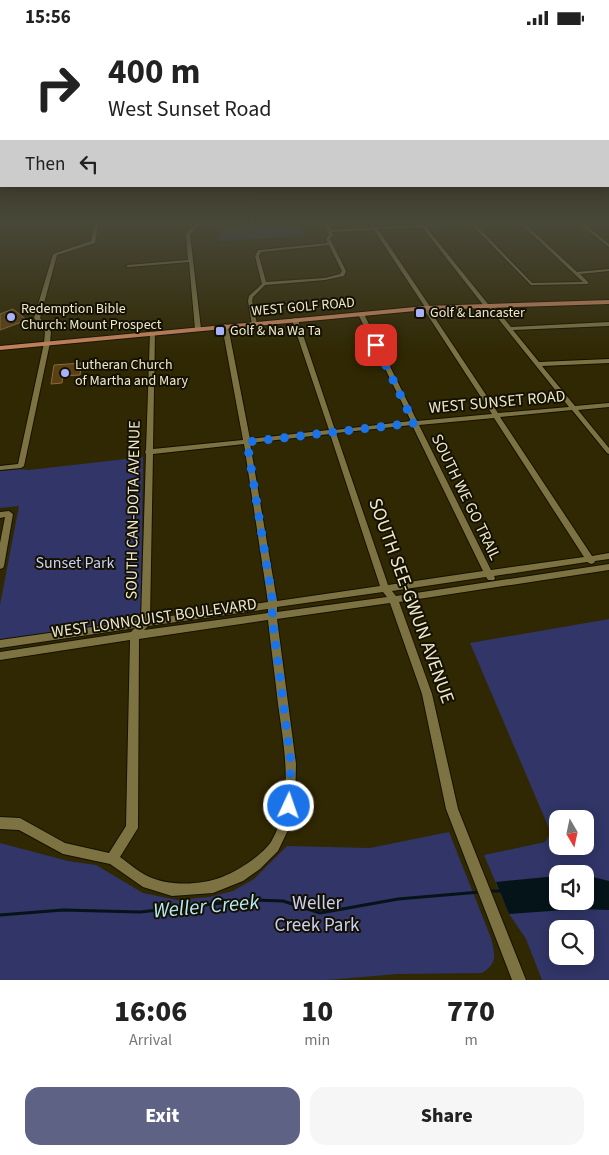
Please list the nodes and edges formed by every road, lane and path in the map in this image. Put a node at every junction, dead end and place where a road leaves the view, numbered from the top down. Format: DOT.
graph roads {
  1 [pos="53,266"];
  2 [pos="191,266"];
  3 [pos="260,266"];
  4 [pos="341,266"];
  5 [pos="400,266"];
  6 [pos="456,266"];
  7 [pos="514,266"];
  8 [pos="569,266"];
  9 [pos="609,270"];
  10 [pos="577,273"];
  11 [pos="264,284"];
  12 [pos="609,301"];
  13 [pos="488,305"];
  14 [pos="427,308"];
  15 [pos="361,314"];
  16 [pos="295,320"];
  17 [pos="254,324"];
  18 [pos="609,324"];
  19 [pos="225,326"];
  20 [pos="198,329"];
  21 [pos="509,329"];
  22 [pos="152,333"];
  23 [pos="47,343"];
  24 [pos="0,347"];
  25 [pos="609,361"];
  26 [pos="538,365"];
  27 [pos="609,405"];
  28 [pos="574,408"];
  29 [pos="495,415"];
  30 [pos="414,423"];
  31 [pos="333,432"];
  32 [pos="247,442"];
  33 [pos="148,452"];
  34 [pos="609,452"];
  35 [pos="0,468"];
  36 [pos="0,515"];
  37 [pos="609,556"];
  38 [pos="589,559"];
  39 [pos="0,566"];
  40 [pos="609,567"];
  41 [pos="596,569"];
  42 [pos="489,574"];
  43 [pos="494,584"];
  44 [pos="385,589"];
  45 [pos="393,599"];
  46 [pos="273,604"];
  47 [pos="272,617"];
  48 [pos="145,624"];
  49 [pos="135,634"];
  50 [pos="0,644"];
  51 [pos="0,656"];
  52 [pos="0,823"];
  53 [pos="112,859"];
  54 [pos="519,980"];
  1 -- 23 [label="street"];
  2 -- 20 [label="street"];
  3 -- 11 [label="street"];
  4 -- 11 [label="street"];
  5 -- 14 [label="street"];
  6 -- 13 [label="street"];
  7 -- 10 [label="street"];
  8 -- 10 [label="street"];
  9 -- 10 [label="street"];
  11 -- 17 [label="street"];
  12 -- 13 [label="main road, WEST GOLF ROAD"];
  13 -- 14 [label="main road, WEST GOLF ROAD"];
  13 -- 21 [label="street"];
  14 -- 15 [label="main road, WEST GOLF ROAD"];
  14 -- 29 [label="street"];
  15 -- 16 [label="main road, WEST GOLF ROAD"];
  15 -- 30 [label="street, SOUTH WE GO TRAIL"];
  16 -- 17 [label="main road, WEST GOLF ROAD"];
  16 -- 31 [label="street, SOUTH SEE-GWUN AVENUE"];
  17 -- 19 [label="main road, WEST GOLF ROAD"];
  18 -- 21 [label="street"];
  19 -- 20 [label="main road, WEST GOLF ROAD"];
  19 -- 32 [label="street"];
  20 -- 22 [label="main road, WEST GOLF ROAD"];
  21 -- 26 [label="street"];
  22 -- 23 [label="main road, WEST GOLF ROAD"];
  22 -- 33 [label="street, SOUTH CAN-DOTA AVENUE"];
  23 -- 24 [label="main road, WEST GOLF ROAD"];
  23 -- 35 [label="street"];
  25 -- 26 [label="street"];
  26 -- 28 [label="street"];
  27 -- 28 [label="street, WEST SUNSET ROAD"];
  28 -- 29 [label="street, WEST SUNSET ROAD"];
  28 -- 34 [label="street"];
  29 -- 30 [label="street, WEST SUNSET ROAD"];
  29 -- 38 [label="street"];
  30 -- 31 [label="street, WEST SUNSET ROAD"];
  30 -- 42 [label="street, SOUTH WE GO TRAIL"];
  31 -- 32 [label="street, WEST SUNSET ROAD"];
  31 -- 44 [label="street, SOUTH SEE-GWUN AVENUE"];
  32 -- 33 [label="street, WEST SUNSET ROAD"];
  32 -- 46 [label="street"];
  33 -- 48 [label="street, SOUTH CAN-DOTA AVENUE"];
  36 -- 39 [label="street"];
  37 -- 38 [label="street, WEST LONNQUIST BOULEVARD"];
  38 -- 41 [label="street"];
  38 -- 42 [label="street, WEST LONNQUIST BOULEVARD"];
  40 -- 41 [label="street, WEST LONNQUIST BOULEVARD"];
  41 -- 43 [label="street, WEST LONNQUIST BOULEVARD"];
  42 -- 43 [label="street, SOUTH WE GO TRAIL"];
  42 -- 44 [label="street, WEST LONNQUIST BOULEVARD"];
  43 -- 45 [label="street, WEST LONNQUIST BOULEVARD"];
  44 -- 45 [label="street, SOUTH SEE-GWUN AVENUE"];
  44 -- 46 [label="street, WEST LONNQUIST BOULEVARD"];
  45 -- 47 [label="street, WEST LONNQUIST BOULEVARD"];
  45 -- 54 [label="street, SOUTH SEE-GWUN AVENUE"];
  46 -- 47 [label="street"];
  46 -- 48 [label="street, WEST LONNQUIST BOULEVARD"];
  47 -- 49 [label="street, WEST LONNQUIST BOULEVARD"];
  47 -- 53 [label="street"];
  48 -- 49 [label="street"];
  48 -- 50 [label="street, WEST LONNQUIST BOULEVARD"];
  49 -- 51 [label="street, WEST LONNQUIST BOULEVARD"];
  49 -- 53 [label="street"];
  52 -- 53 [label="street"];
}
